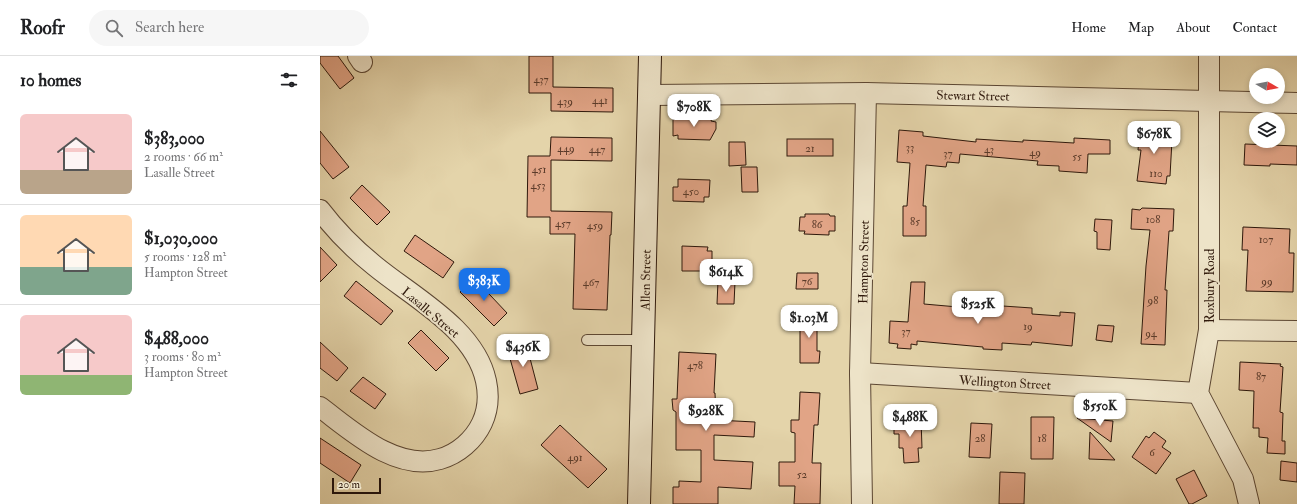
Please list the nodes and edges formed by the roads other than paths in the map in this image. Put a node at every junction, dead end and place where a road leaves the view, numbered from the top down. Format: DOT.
graph roads {
  1 [pos="650,56"];
  2 [pos="1209,56"];
  3 [pos="866,93"];
  4 [pos="650,95"];
  5 [pos="1208,101"];
  6 [pos="1297,103"];
  7 [pos="320,210"];
  8 [pos="1209,330"];
  9 [pos="1297,332"];
  10 [pos="587,340"];
  11 [pos="643,340"];
  12 [pos="860,373"];
  13 [pos="1198,393"];
  14 [pos="320,407"];
  15 [pos="639,504"];
  16 [pos="862,504"];
  17 [pos="1249,504"];
  1 -- 4 [label="street, Allen Street"];
  2 -- 5 [label="street, Roxbury Road"];
  3 -- 4 [label="street, Stewart Street"];
  3 -- 5 [label="street, Stewart Street"];
  3 -- 12 [label="street, Hampton Street"];
  4 -- 11 [label="street, Allen Street"];
  5 -- 6 [label="street, Stewart Street"];
  5 -- 8 [label="street, Roxbury Road"];
  7 -- 14 [label="street, Lasalle Street"];
  8 -- 9 [label="street"];
  8 -- 13 [label="street, Roxbury Road"];
  10 -- 11 [label="lane"];
  11 -- 15 [label="street, Allen Street"];
  12 -- 13 [label="street, Wellington Street"];
  12 -- 16 [label="street, Hampton Street"];
  13 -- 17 [label="street"];
}
